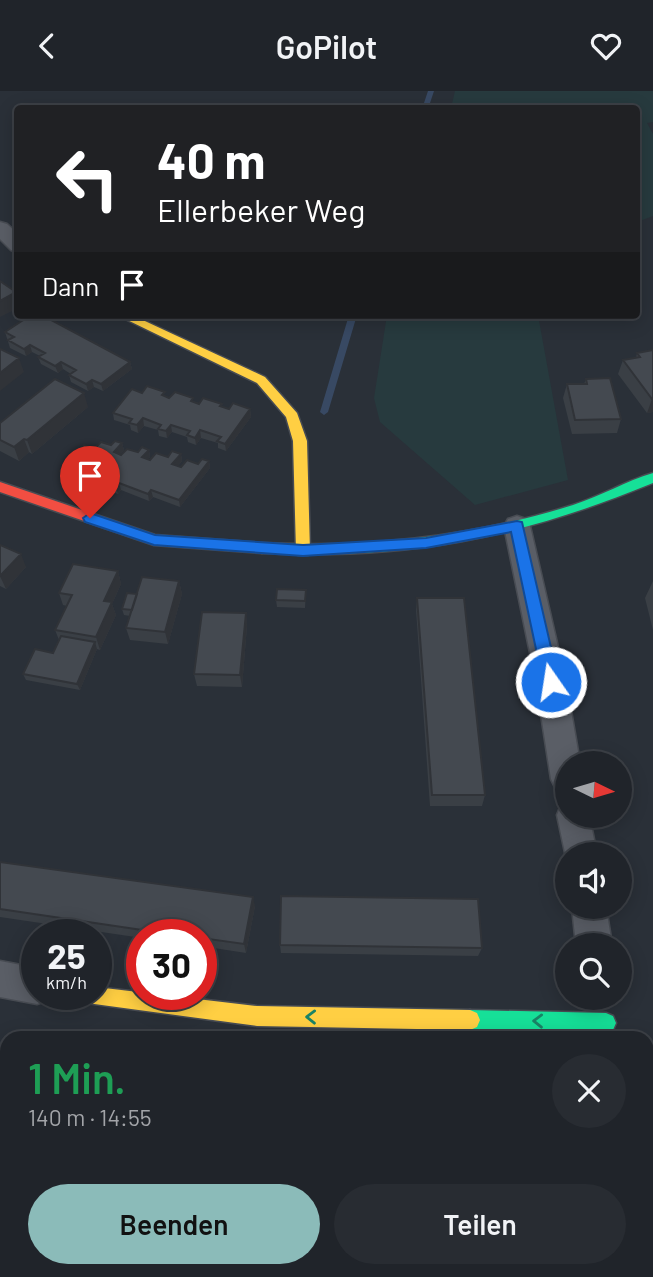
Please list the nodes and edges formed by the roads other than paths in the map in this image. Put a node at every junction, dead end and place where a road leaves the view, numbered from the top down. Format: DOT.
graph roads {
  1 [pos="0,228"];
  2 [pos="14,242"];
  3 [pos="131,319"];
  4 [pos="653,478"];
  5 [pos="0,487"];
  6 [pos="517,526"];
  7 [pos="303,551"];
  8 [pos="562,751"];
  9 [pos="0,979"];
  10 [pos="21,983"];
  11 [pos="112,998"];
  12 [pos="606,1019"];
  1 -- 2 [label="street"];
  3 -- 7 [label="street"];
  4 -- 6 [label="street"];
  5 -- 7 [label="street"];
  6 -- 7 [label="street"];
  6 -- 8 [label="street"];
  9 -- 10 [label="street"];
  12 -- 11 [label="street, one-way"];
}
